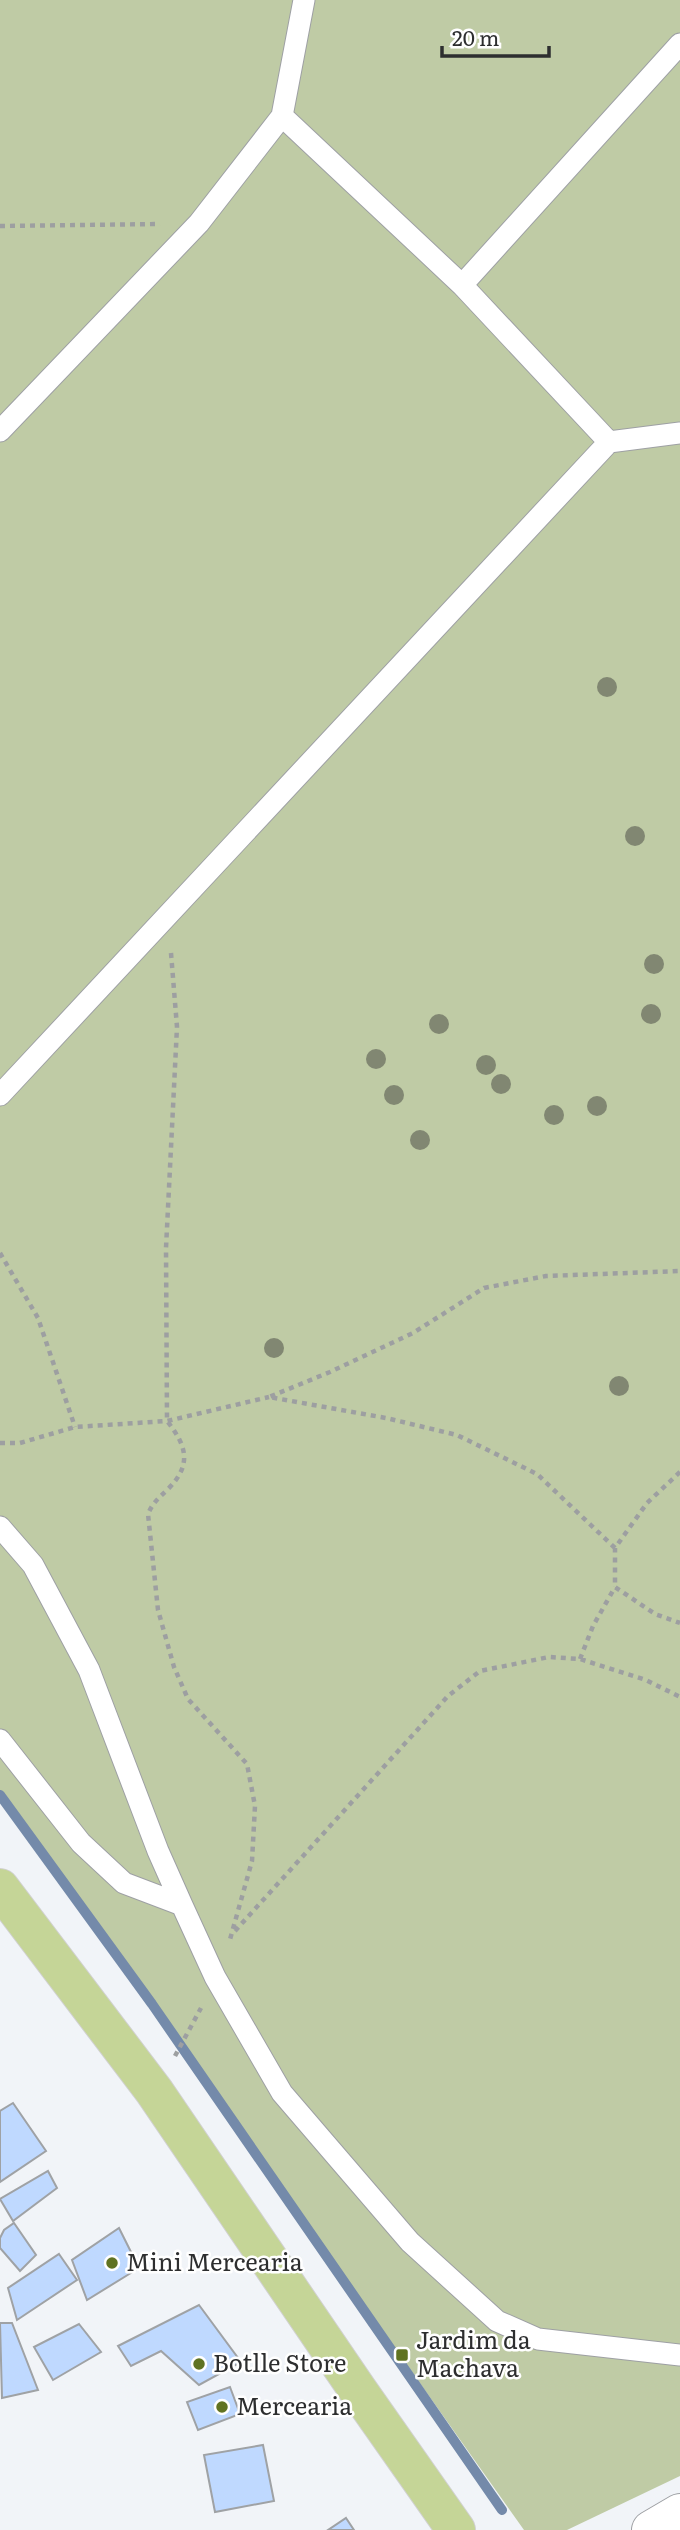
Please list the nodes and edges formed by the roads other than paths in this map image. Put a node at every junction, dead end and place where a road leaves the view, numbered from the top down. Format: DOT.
graph roads {
  1 [pos="304,0"];
  2 [pos="680,44"];
  3 [pos="282,116"];
  4 [pos="462,285"];
  5 [pos="0,431"];
  6 [pos="680,433"];
  7 [pos="609,442"];
  8 [pos="0,1095"];
  9 [pos="0,1527"];
  10 [pos="0,1741"];
  11 [pos="0,1888"];
  12 [pos="182,1905"];
  13 [pos="680,2355"];
  14 [pos="680,2513"];
  15 [pos="456,2530"];
  16 [pos="651,2530"];
  1 -- 3 [label="lane"];
  2 -- 4 [label="lane"];
  3 -- 4 [label="lane"];
  3 -- 5 [label="lane"];
  4 -- 7 [label="lane"];
  6 -- 7 [label="lane"];
  7 -- 8 [label="lane"];
  9 -- 12 [label="lane"];
  10 -- 12 [label="lane"];
  11 -- 15 [label="main road"];
  12 -- 13 [label="lane"];
  14 -- 16 [label="street"];
}
